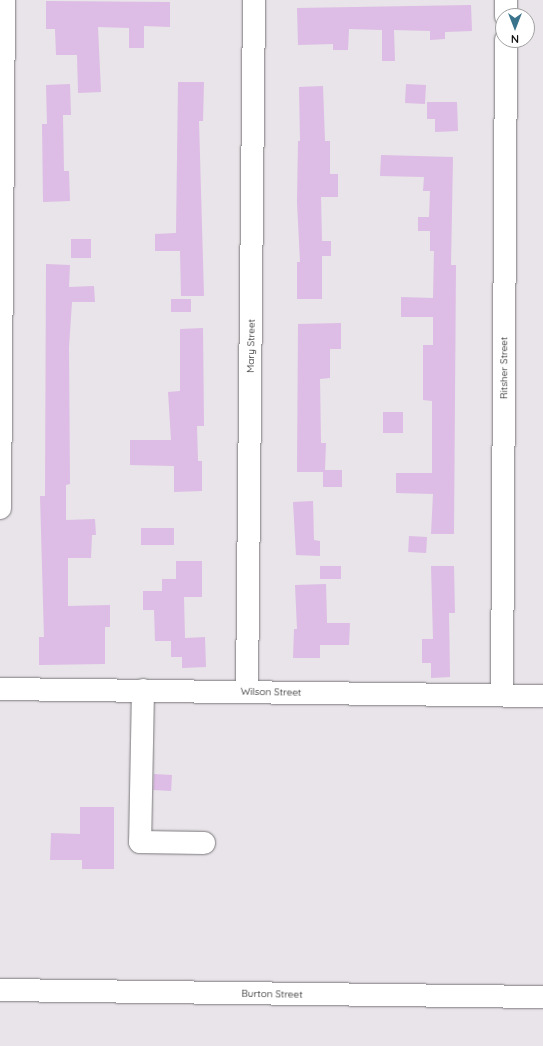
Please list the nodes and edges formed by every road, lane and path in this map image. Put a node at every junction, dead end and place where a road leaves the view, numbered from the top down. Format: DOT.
graph roads {
  1 [pos="4,0"];
  2 [pos="254,0"];
  3 [pos="506,48"];
  4 [pos="0,508"];
  5 [pos="0,688"];
  6 [pos="143,690"];
  7 [pos="247,692"];
  8 [pos="502,695"];
  9 [pos="543,696"];
  10 [pos="204,843"];
  11 [pos="0,990"];
  12 [pos="543,997"];
  1 -- 4 [label="street"];
  2 -- 7 [label="street, Mary Street"];
  3 -- 8 [label="street, Ritsher Street"];
  5 -- 6 [label="street, Wilson Street"];
  6 -- 7 [label="street, Wilson Street"];
  6 -- 10 [label="street"];
  7 -- 8 [label="street, Wilson Street"];
  8 -- 9 [label="street, Wilson Street"];
  11 -- 12 [label="street, Burton Street"];
}
